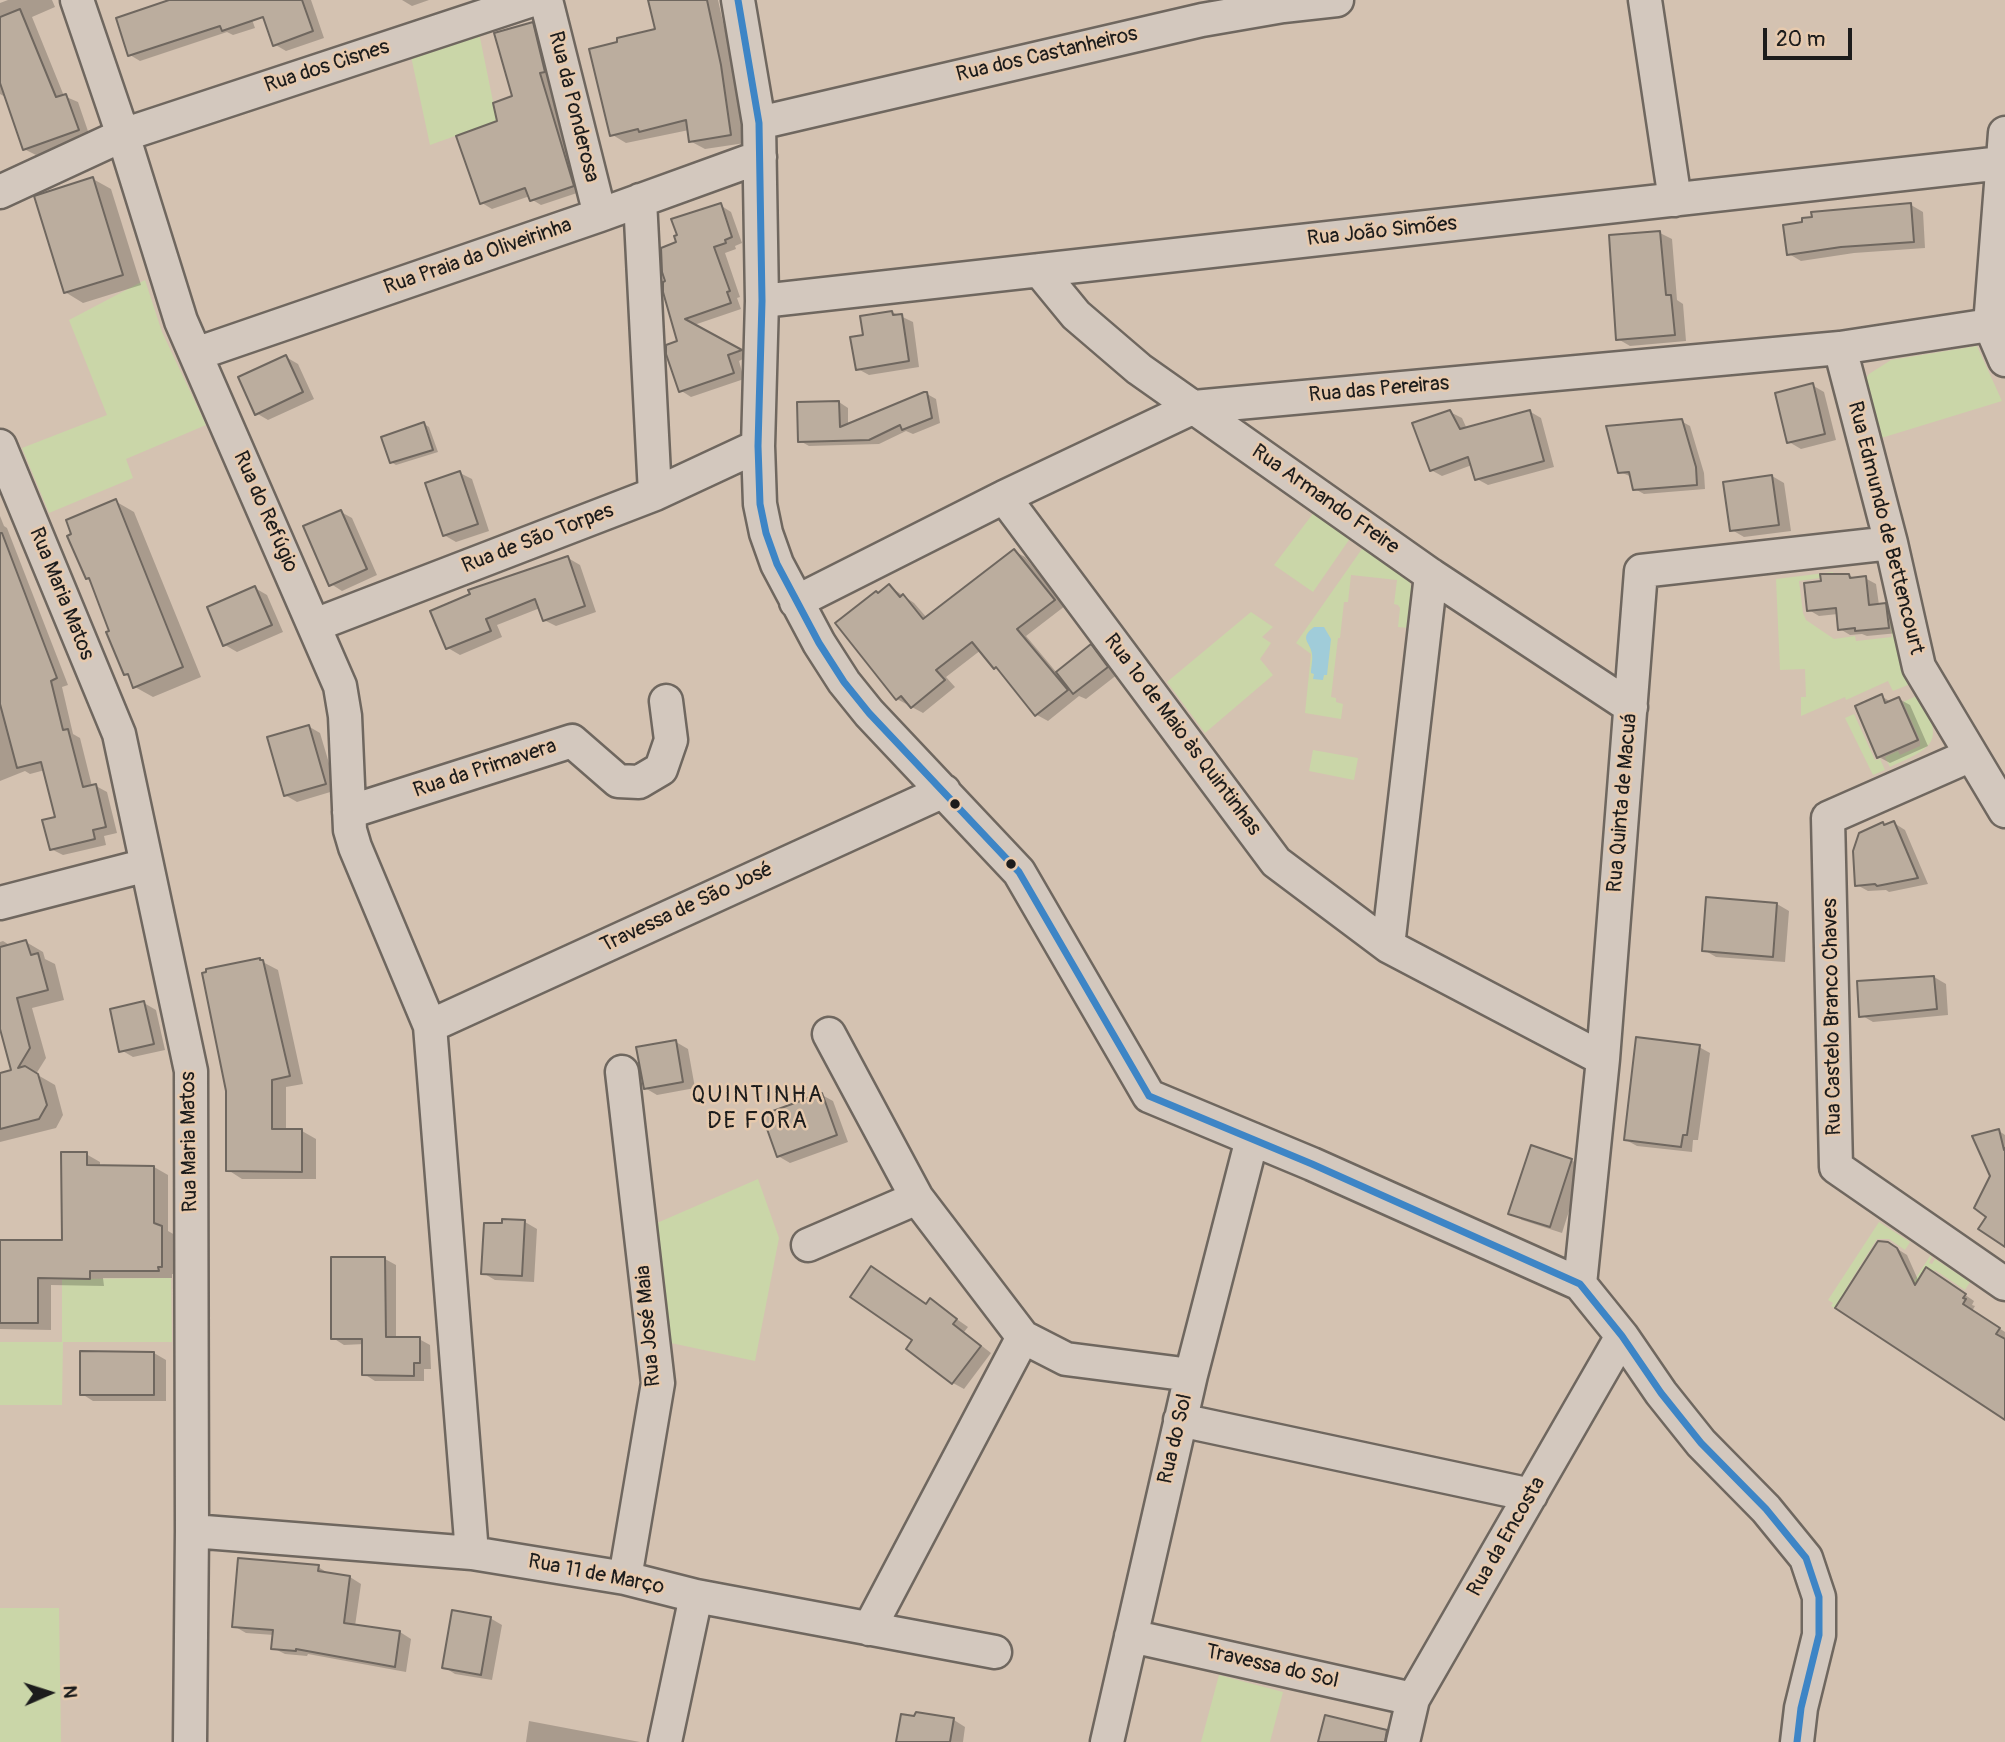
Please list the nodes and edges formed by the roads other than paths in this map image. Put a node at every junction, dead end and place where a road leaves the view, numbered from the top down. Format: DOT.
graph roads {
  1 [pos="77,0"];
  2 [pos="532,0"];
  3 [pos="547,0"];
  4 [pos="738,0"];
  5 [pos="1337,0"];
  6 [pos="1645,0"];
  7 [pos="759,123"];
  8 [pos="123,135"];
  9 [pos="2003,148"];
  10 [pos="760,157"];
  11 [pos="0,192"];
  12 [pos="640,200"];
  13 [pos="1675,200"];
  14 [pos="600,215"];
  15 [pos="1038,270"];
  16 [pos="762,301"];
  17 [pos="1997,325"];
  18 [pos="1840,348"];
  19 [pos="196,354"];
  20 [pos="2005,360"];
  21 [pos="1194,407"];
  22 [pos="0,446"];
  23 [pos="758,446"];
  24 [pos="655,494"];
  25 [pos="1004,497"];
  26 [pos="1891,543"];
  27 [pos="1431,575"];
  28 [pos="796,602"];
  29 [pos="315,625"];
  30 [pos="666,701"];
  31 [pos="1631,707"];
  32 [pos="1971,755"];
  33 [pos="944,791"];
  34 [pos="2005,811"];
  35 [pos="349,812"];
  36 [pos="147,866"];
  37 [pos="0,903"];
  38 [pos="1388,946"];
  39 [pos="430,1026"];
  40 [pos="829,1034"];
  41 [pos="1603,1059"];
  42 [pos="622,1072"];
  43 [pos="1252,1139"];
  44 [pos="917,1198"];
  45 [pos="808,1245"];
  46 [pos="1580,1284"];
  47 [pos="2005,1284"];
  48 [pos="1622,1336"];
  49 [pos="1023,1337"];
  50 [pos="1191,1375"];
  51 [pos="1180,1420"];
  52 [pos="1531,1495"];
  53 [pos="192,1531"];
  54 [pos="472,1553"];
  55 [pos="625,1578"];
  56 [pos="696,1596"];
  57 [pos="869,1629"];
  58 [pos="1131,1636"];
  59 [pos="995,1652"];
  60 [pos="1413,1699"];
  61 [pos="190,1742"];
  62 [pos="665,1742"];
  63 [pos="1107,1742"];
  64 [pos="1403,1742"];
  65 [pos="1797,1742"];
  1 -- 8 [label="street, Rua do Refúgio"];
  2 -- 8 [label="street, Rua dos Cisnes"];
  3 -- 14 [label="street, Rua da Ponderosa"];
  4 -- 7 [label="street"];
  5 -- 7 [label="street, Rua dos Castanheiros"];
  6 -- 13 [label="street"];
  7 -- 10 [label="street"];
  8 -- 11 [label="street, Rua dos Cisnes"];
  8 -- 19 [label="street, Rua do Refúgio"];
  9 -- 13 [label="street, Rua João Simões"];
  9 -- 17 [label="street"];
  10 -- 12 [label="street, Rua Praia da Oliveirinha"];
  10 -- 16 [label="street"];
  12 -- 14 [label="street, Rua Praia da Oliveirinha"];
  12 -- 24 [label="street"];
  13 -- 15 [label="street, Rua João Simões"];
  14 -- 19 [label="street, Rua Praia da Oliveirinha"];
  15 -- 16 [label="street, Rua João Simões"];
  15 -- 21 [label="street, Rua Armando Freire"];
  16 -- 23 [label="street"];
  17 -- 18 [label="street, Rua das Pereiras"];
  17 -- 20 [label="street"];
  18 -- 21 [label="street, Rua das Pereiras"];
  18 -- 26 [label="street, Rua Edmundo de Bettencourt"];
  19 -- 29 [label="street, Rua do Refúgio"];
  21 -- 25 [label="street, Rua das Pereiras"];
  21 -- 27 [label="street, Rua Armando Freire"];
  22 -- 36 [label="street, Rua Maria Matos"];
  23 -- 24 [label="street, Rua de São Torpes"];
  23 -- 28 [label="street"];
  24 -- 29 [label="street, Rua de São Torpes"];
  25 -- 28 [label="street, Rua das Pereiras"];
  25 -- 38 [label="street, Rua 1º de Maio às Quintinhas"];
  26 -- 31 [label="street, Rua Quinta de Macuá"];
  26 -- 32 [label="street, Rua Edmundo de Bettencourt"];
  27 -- 31 [label="street, Rua Armando Freire"];
  27 -- 38 [label="street"];
  28 -- 33 [label="street"];
  29 -- 35 [label="street, Rua do Refúgio"];
  30 -- 35 [label="street, Rua da Primavera"];
  31 -- 41 [label="street, Rua Quinta de Macuá"];
  32 -- 34 [label="street, Rua Edmundo de Bettencourt"];
  32 -- 47 [label="street, Rua Castelo Branco Chaves"];
  33 -- 39 [label="street, Travessa de São José"];
  33 -- 43 [label="street"];
  35 -- 39 [label="street, Rua do Refúgio"];
  36 -- 37 [label="street"];
  36 -- 53 [label="street, Rua Maria Matos"];
  38 -- 41 [label="street, Rua 1º de Maio às Quintinhas"];
  39 -- 54 [label="street, Rua do Refúgio"];
  40 -- 44 [label="street"];
  41 -- 46 [label="street, Rua Quinta de Macuá"];
  42 -- 55 [label="street, Rua José Maia"];
  43 -- 46 [label="street"];
  43 -- 50 [label="street, Rua do Sol"];
  44 -- 45 [label="street"];
  44 -- 49 [label="street"];
  46 -- 48 [label="street"];
  48 -- 52 [label="street, Rua da Encosta"];
  48 -- 65 [label="street"];
  49 -- 50 [label="street"];
  49 -- 57 [label="street"];
  50 -- 51 [label="street, Rua do Sol"];
  51 -- 52 [label="street"];
  51 -- 58 [label="street, Rua do Sol"];
  52 -- 60 [label="street, Rua da Encosta"];
  53 -- 54 [label="street, Rua 11 de Março"];
  53 -- 61 [label="street, Rua Maria Matos"];
  54 -- 55 [label="street, Rua 11 de Março"];
  55 -- 56 [label="street, Rua 11 de Março"];
  56 -- 57 [label="street, Rua 11 de Março"];
  56 -- 62 [label="street"];
  57 -- 59 [label="street, Rua 11 de Março"];
  58 -- 60 [label="street, Travessa do Sol"];
  58 -- 63 [label="street, Rua do Sol"];
  60 -- 64 [label="street, Rua da Encosta"];
}
